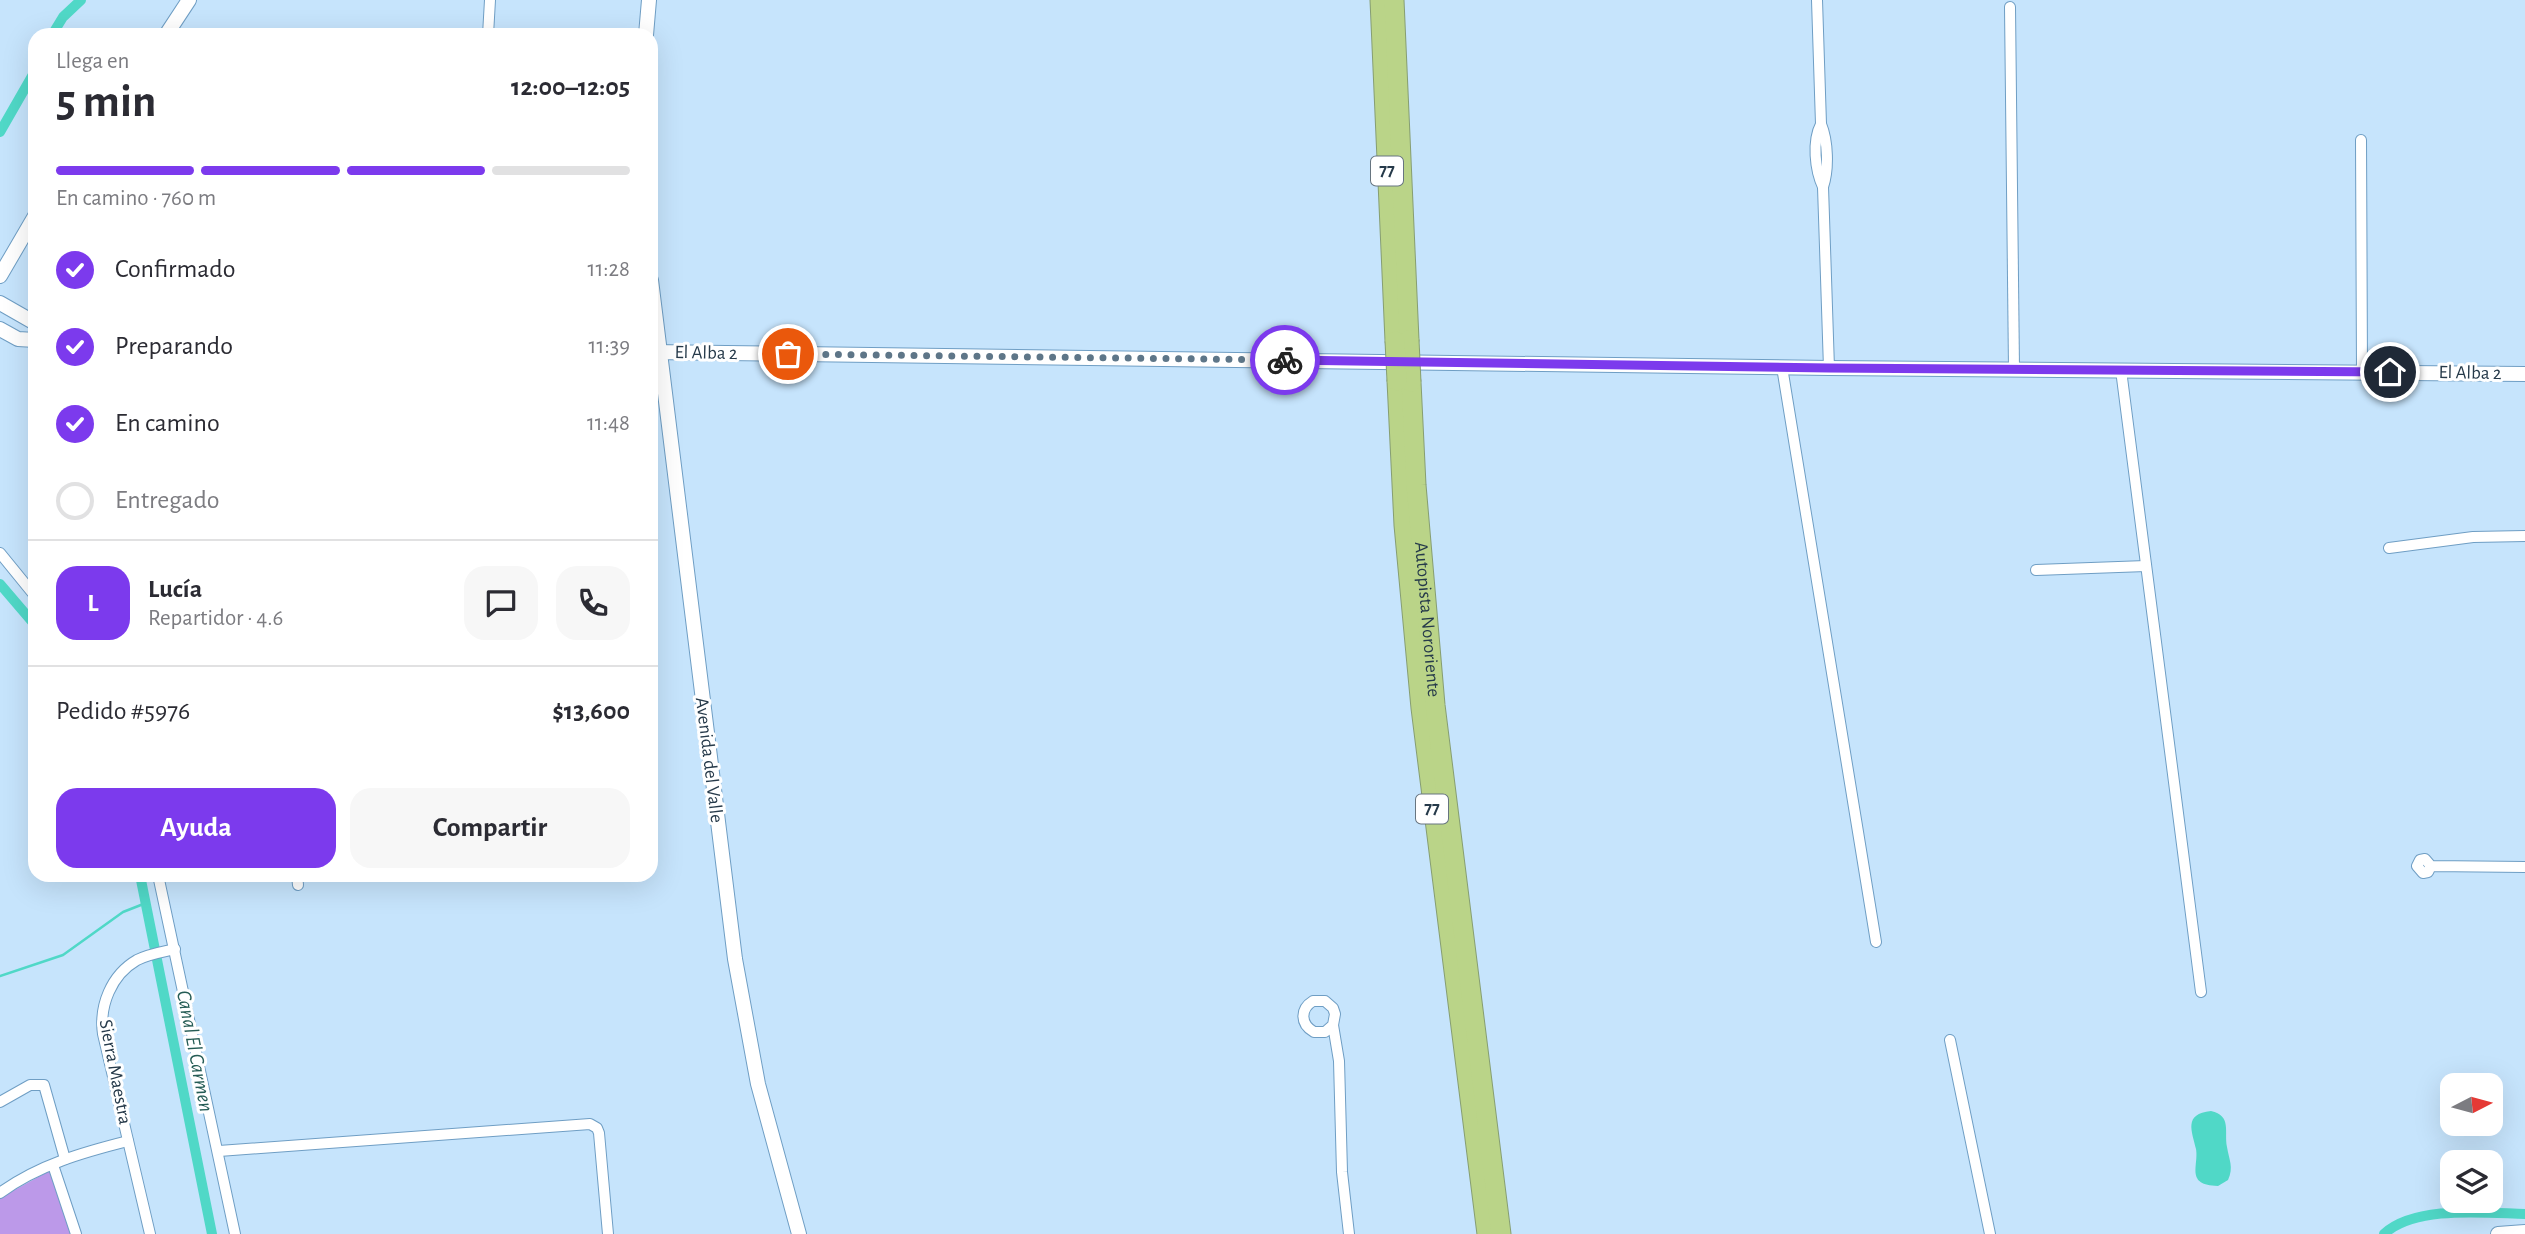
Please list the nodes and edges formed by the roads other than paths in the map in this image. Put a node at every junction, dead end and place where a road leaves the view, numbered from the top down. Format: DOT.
graph roads {
  1 [pos="189,0"];
  2 [pos="490,0"];
  3 [pos="649,0"];
  4 [pos="1380,0"];
  5 [pos="1394,0"];
  6 [pos="1817,0"];
  7 [pos="2010,7"];
  8 [pos="171,28"];
  9 [pos="488,28"];
  10 [pos="647,28"];
  11 [pos="2361,140"];
  12 [pos="28,227"];
  13 [pos="0,276"];
  14 [pos="0,303"];
  15 [pos="28,319"];
  16 [pos="0,329"];
  17 [pos="28,339"];
  18 [pos="1402,341"];
  19 [pos="658,352"];
  20 [pos="1782,367"];
  21 [pos="1829,368"];
  22 [pos="2014,369"];
  23 [pos="2122,370"];
  24 [pos="2362,371"];
  25 [pos="2525,374"];
  26 [pos="658,375"];
  27 [pos="1404,382"];
  28 [pos="2525,536"];
  29 [pos="2389,548"];
  30 [pos="0,554"];
  31 [pos="2146,566"];
  32 [pos="2036,570"];
  33 [pos="28,588"];
  34 [pos="2431,866"];
  35 [pos="2525,867"];
  36 [pos="159,882"];
  37 [pos="1876,942"];
  38 [pos="170,951"];
  39 [pos="2201,992"];
  40 [pos="1333,1025"];
  41 [pos="1950,1040"];
  42 [pos="0,1102"];
  43 [pos="128,1141"];
  44 [pos="219,1150"];
  45 [pos="65,1159"];
  46 [pos="53,1165"];
  47 [pos="0,1193"];
  48 [pos="2525,1232"];
  49 [pos="76,1234"];
  50 [pos="150,1234"];
  51 [pos="235,1234"];
  52 [pos="608,1234"];
  53 [pos="799,1234"];
  54 [pos="1349,1234"];
  55 [pos="1487,1234"];
  56 [pos="1501,1234"];
  57 [pos="1990,1234"];
  58 [pos="2498,1234"];
  1 -- 8 [label="street"];
  2 -- 9 [label="street"];
  3 -- 10 [label="street"];
  4 -- 18 [label="highway, Autopista Nororiente / 77"];
  5 -- 18 [label="highway, Autopista Nororiente / 77"];
  6 -- 21 [label="street"];
  7 -- 22 [label="street"];
  11 -- 24 [label="street"];
  12 -- 13 [label="street"];
  14 -- 15 [label="street"];
  16 -- 17 [label="street"];
  18 -- 27 [label="highway, Autopista Nororiente / 77, bridge"];
  19 -- 20 [label="street, El Alba 2"];
  20 -- 21 [label="street, El Alba 2"];
  20 -- 37 [label="street"];
  21 -- 22 [label="street, El Alba 2"];
  22 -- 23 [label="street, El Alba 2"];
  23 -- 24 [label="street, El Alba 2"];
  23 -- 31 [label="street"];
  24 -- 25 [label="street, El Alba 2"];
  26 -- 53 [label="street, Avenida del Valle"];
  27 -- 55 [label="highway, Autopista Nororiente / 77"];
  27 -- 56 [label="highway, Autopista Nororiente / 77"];
  28 -- 29 [label="street"];
  30 -- 33 [label="street"];
  31 -- 32 [label="street"];
  31 -- 39 [label="street"];
  34 -- 35 [label="street"];
  36 -- 38 [label="street"];
  38 -- 43 [label="street, Sierra Maestra"];
  38 -- 44 [label="street"];
  40 -- 54 [label="street"];
  41 -- 57 [label="street"];
  42 -- 45 [label="street"];
  43 -- 45 [label="street"];
  43 -- 50 [label="street, Sierra Maestra"];
  44 -- 51 [label="street"];
  44 -- 52 [label="street"];
  45 -- 46 [label="street"];
  46 -- 47 [label="street"];
  46 -- 49 [label="street"];
  48 -- 58 [label="street"];
}
